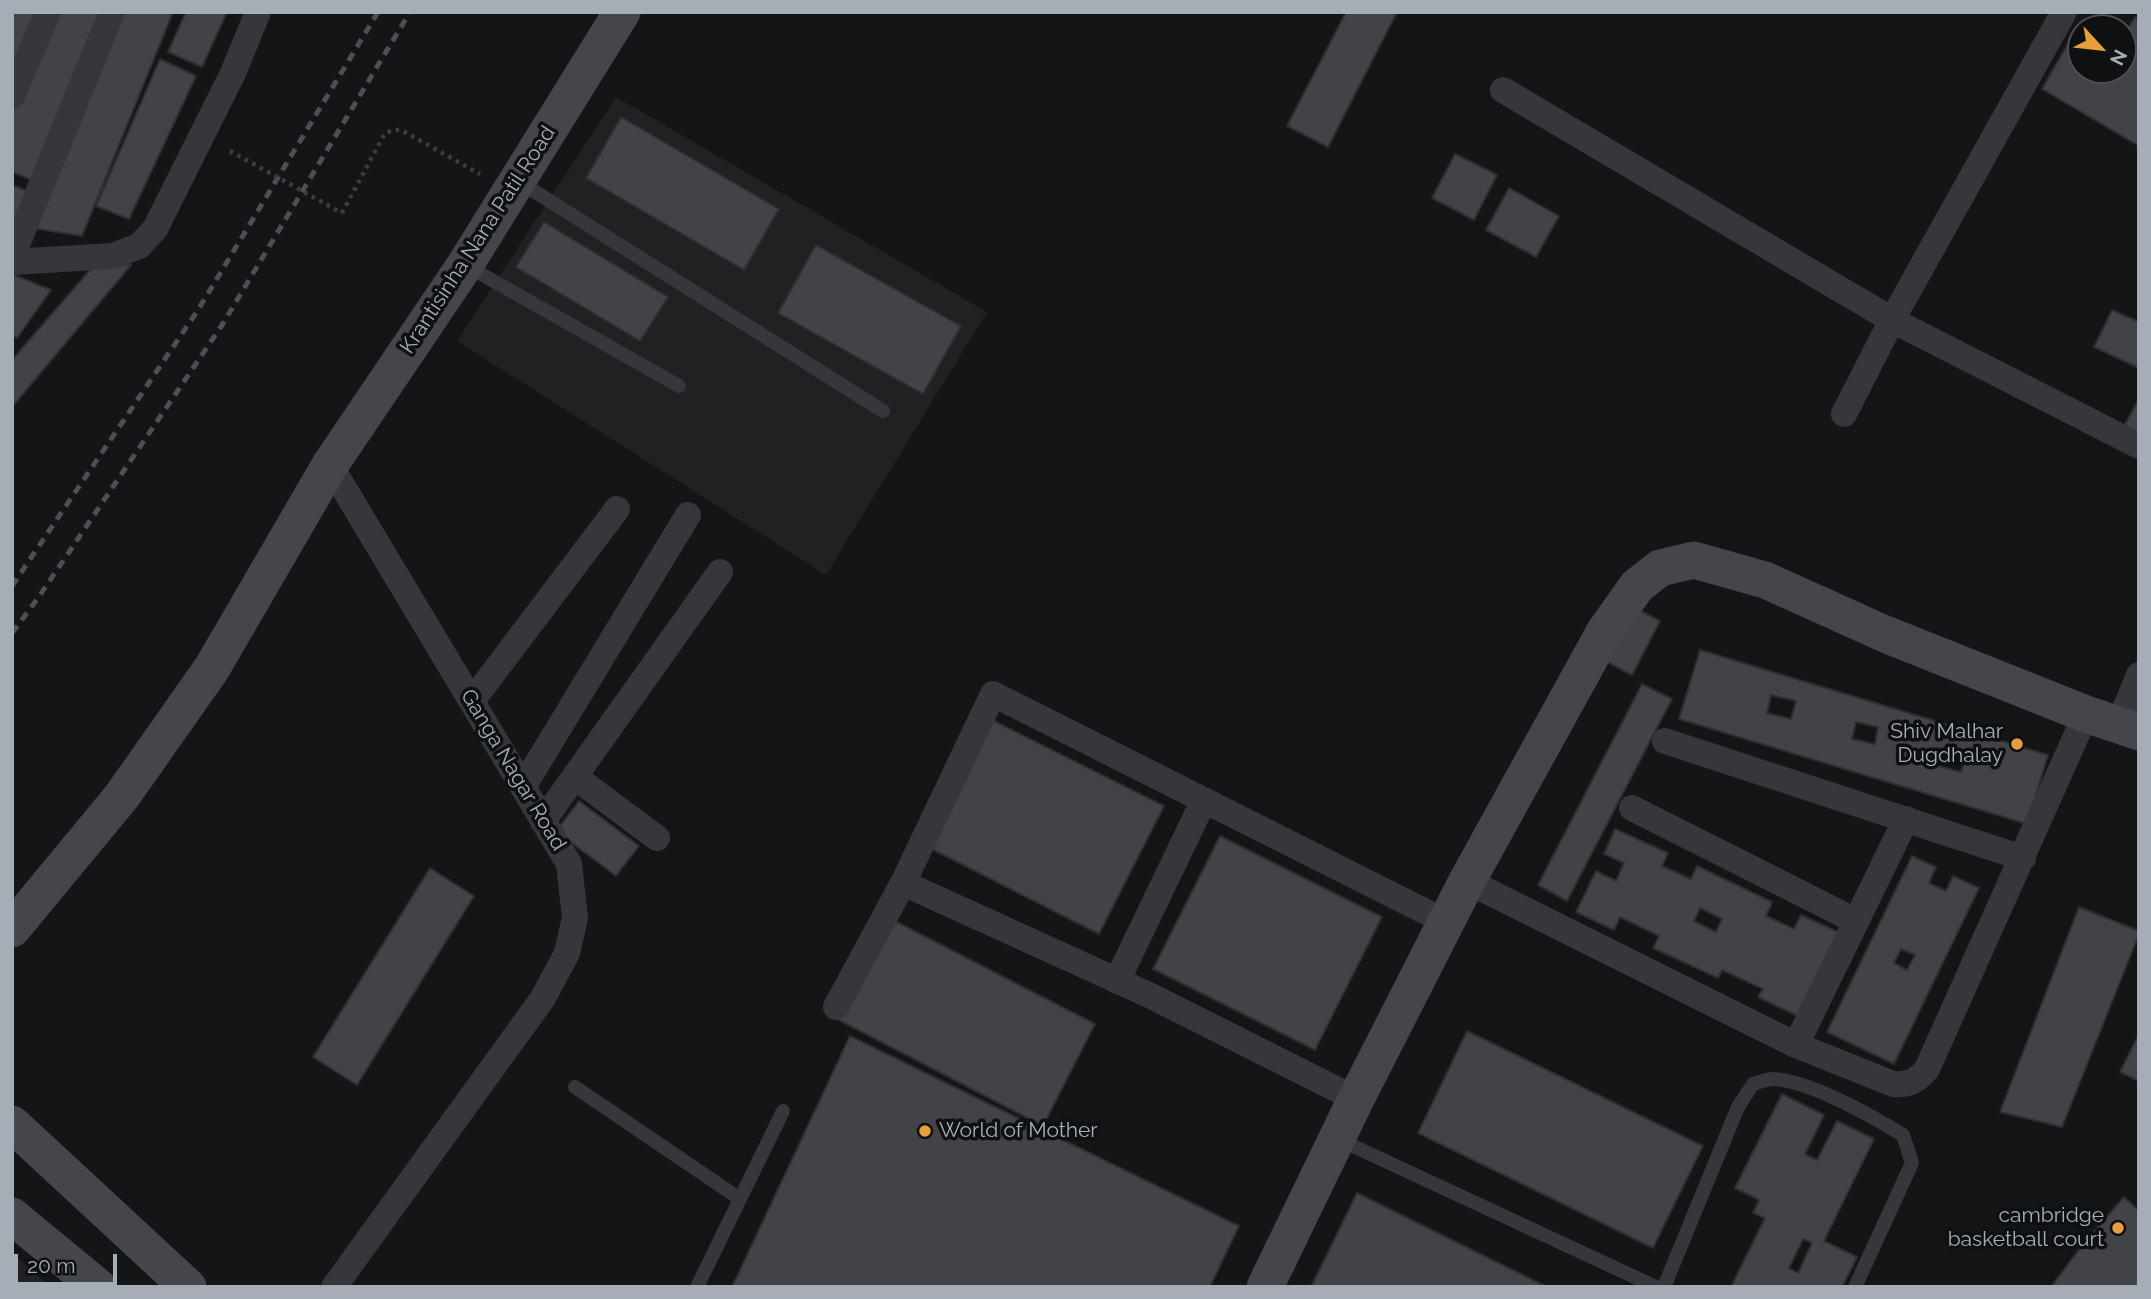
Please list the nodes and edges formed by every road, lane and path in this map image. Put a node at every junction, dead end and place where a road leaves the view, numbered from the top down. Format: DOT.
graph roads {
  1 [pos="48,12"];
  2 [pos="112,12"];
  3 [pos="258,12"];
  4 [pos="622,12"];
  5 [pos="2064,12"];
  6 [pos="1503,90"];
  7 [pos="12,96"];
  8 [pos="230,152"];
  9 [pos="514,187"];
  10 [pos="12,259"];
  11 [pos="465,265"];
  12 [pos="1892,320"];
  13 [pos="679,386"];
  14 [pos="883,411"];
  15 [pos="1844,414"];
  16 [pos="2139,446"];
  17 [pos="330,465"];
  18 [pos="617,509"];
  19 [pos="688,515"];
  20 [pos="720,572"];
  21 [pos="2135,683"];
  22 [pos="472,701"];
  23 [pos="2114,724"];
  24 [pos="1665,741"];
  25 [pos="575,777"];
  26 [pos="523,787"];
  27 [pos="1204,800"];
  28 [pos="1632,808"];
  29 [pos="1906,819"];
  30 [pos="543,821"];
  31 [pos="657,838"];
  32 [pos="2023,858"];
  33 [pos="1467,881"];
  34 [pos="903,883"];
  35 [pos="1856,921"];
  36 [pos="1446,922"];
  37 [pos="12,929"];
  38 [pos="1117,981"];
  39 [pos="836,1007"];
  40 [pos="1796,1045"];
  41 [pos="575,1087"];
  42 [pos="1356,1099"];
  43 [pos="783,1111"];
  44 [pos="12,1124"];
  45 [pos="1337,1139"];
  46 [pos="740,1199"];
  47 [pos="15,1223"];
  48 [pos="98,1287"];
  49 [pos="188,1287"];
  50 [pos="334,1287"];
  51 [pos="697,1287"];
  52 [pos="1265,1287"];
  53 [pos="1656,1287"];
  54 [pos="1664,1287"];
  55 [pos="1855,1287"];
  1 -- 7 [label="street"];
  2 -- 10 [label="street"];
  3 -- 10 [label="street"];
  4 -- 9 [label="street, Krantisinha Nana Patil Road"];
  5 -- 12 [label="street"];
  6 -- 12 [label="street"];
  8 -- 9 [label="path, bridge"];
  9 -- 11 [label="street, Krantisinha Nana Patil Road"];
  9 -- 14 [label="lane"];
  11 -- 13 [label="lane"];
  11 -- 17 [label="street, Krantisinha Nana Patil Road"];
  12 -- 15 [label="street"];
  12 -- 16 [label="street"];
  17 -- 22 [label="street, Ganga Nagar Road"];
  17 -- 37 [label="street, Krantisinha Nana Patil Road"];
  18 -- 22 [label="street"];
  19 -- 26 [label="street"];
  20 -- 25 [label="street"];
  21 -- 23 [label="street"];
  22 -- 26 [label="street, Ganga Nagar Road"];
  23 -- 32 [label="street"];
  23 -- 33 [label="street"];
  24 -- 29 [label="street"];
  25 -- 30 [label="street"];
  25 -- 31 [label="street"];
  26 -- 30 [label="street, Ganga Nagar Road"];
  27 -- 34 [label="street"];
  27 -- 36 [label="street"];
  27 -- 38 [label="street"];
  28 -- 35 [label="street"];
  29 -- 32 [label="street"];
  29 -- 35 [label="street"];
  30 -- 50 [label="street, Ganga Nagar Road"];
  32 -- 40 [label="street"];
  33 -- 36 [label="street"];
  33 -- 40 [label="street"];
  34 -- 38 [label="street"];
  34 -- 39 [label="street"];
  35 -- 40 [label="street"];
  36 -- 42 [label="street"];
  38 -- 42 [label="street"];
  41 -- 46 [label="lane"];
  42 -- 45 [label="street"];
  43 -- 46 [label="lane"];
  44 -- 49 [label="street"];
  45 -- 52 [label="street"];
  45 -- 53 [label="lane"];
  46 -- 51 [label="lane"];
  47 -- 48 [label="street"];
  54 -- 55 [label="lane"];
}
